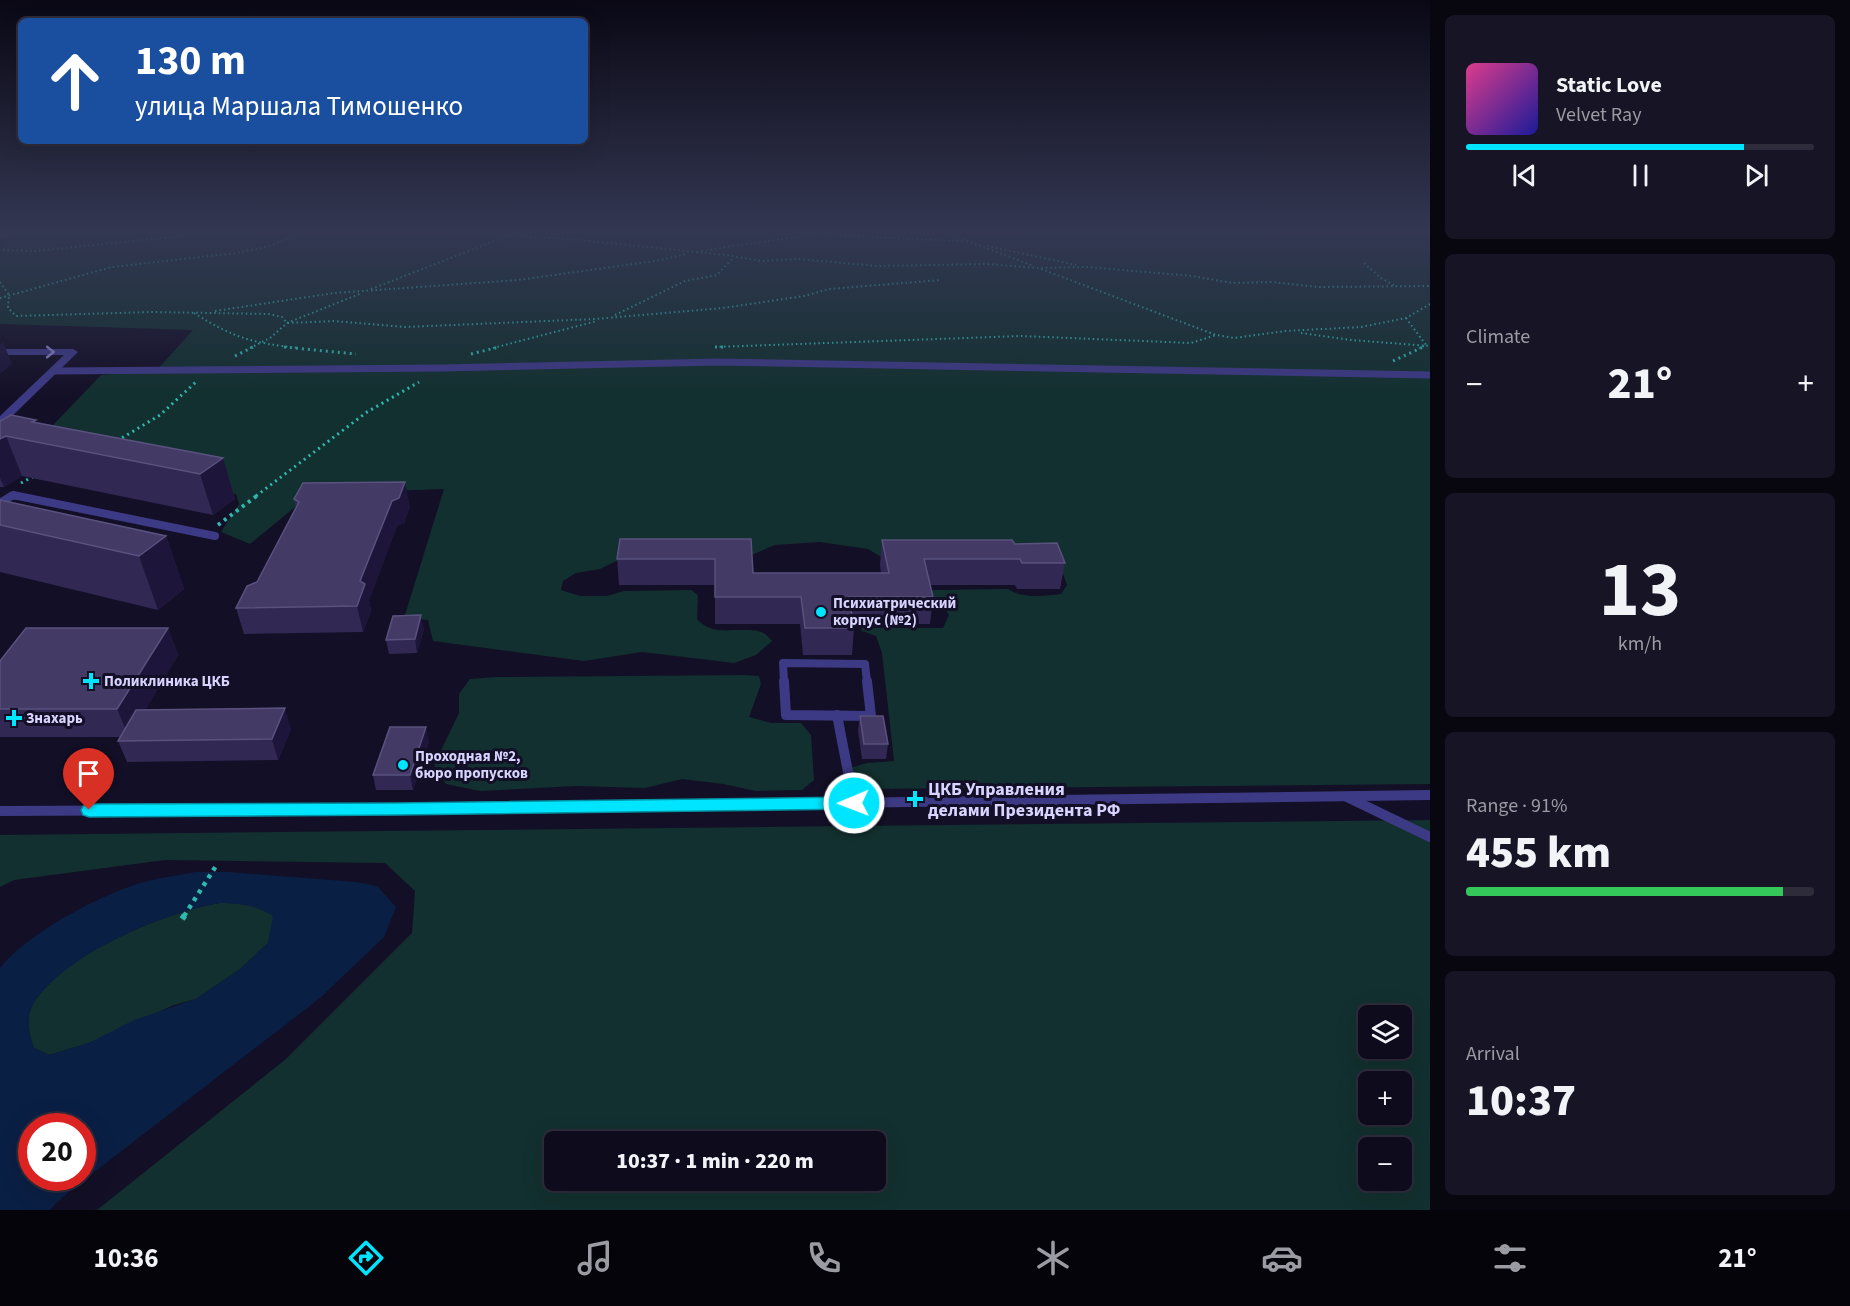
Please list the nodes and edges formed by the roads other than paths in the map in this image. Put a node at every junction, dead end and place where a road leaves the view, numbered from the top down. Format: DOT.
graph roads {
  1 [pos="0,352"];
  2 [pos="54,371"];
  3 [pos="1430,375"];
  4 [pos="0,422"];
  5 [pos="13,495"];
  6 [pos="0,496"];
  7 [pos="0,503"];
  8 [pos="215,536"];
  9 [pos="837,715"];
  10 [pos="1430,795"];
  11 [pos="1344,796"];
  12 [pos="854,803"];
  13 [pos="0,811"];
  14 [pos="1430,837"];
  1 -- 2 [label="street, one-way"];
  2 -- 3 [label="lane"];
  2 -- 4 [label="street"];
  5 -- 6 [label="lane"];
  5 -- 7 [label="lane"];
  5 -- 8 [label="lane"];
  9 -- 9 [label="lane"];
  9 -- 12 [label="lane"];
  10 -- 11 [label="lane"];
  11 -- 12 [label="lane"];
  11 -- 14 [label="lane"];
  12 -- 13 [label="lane"];
}
